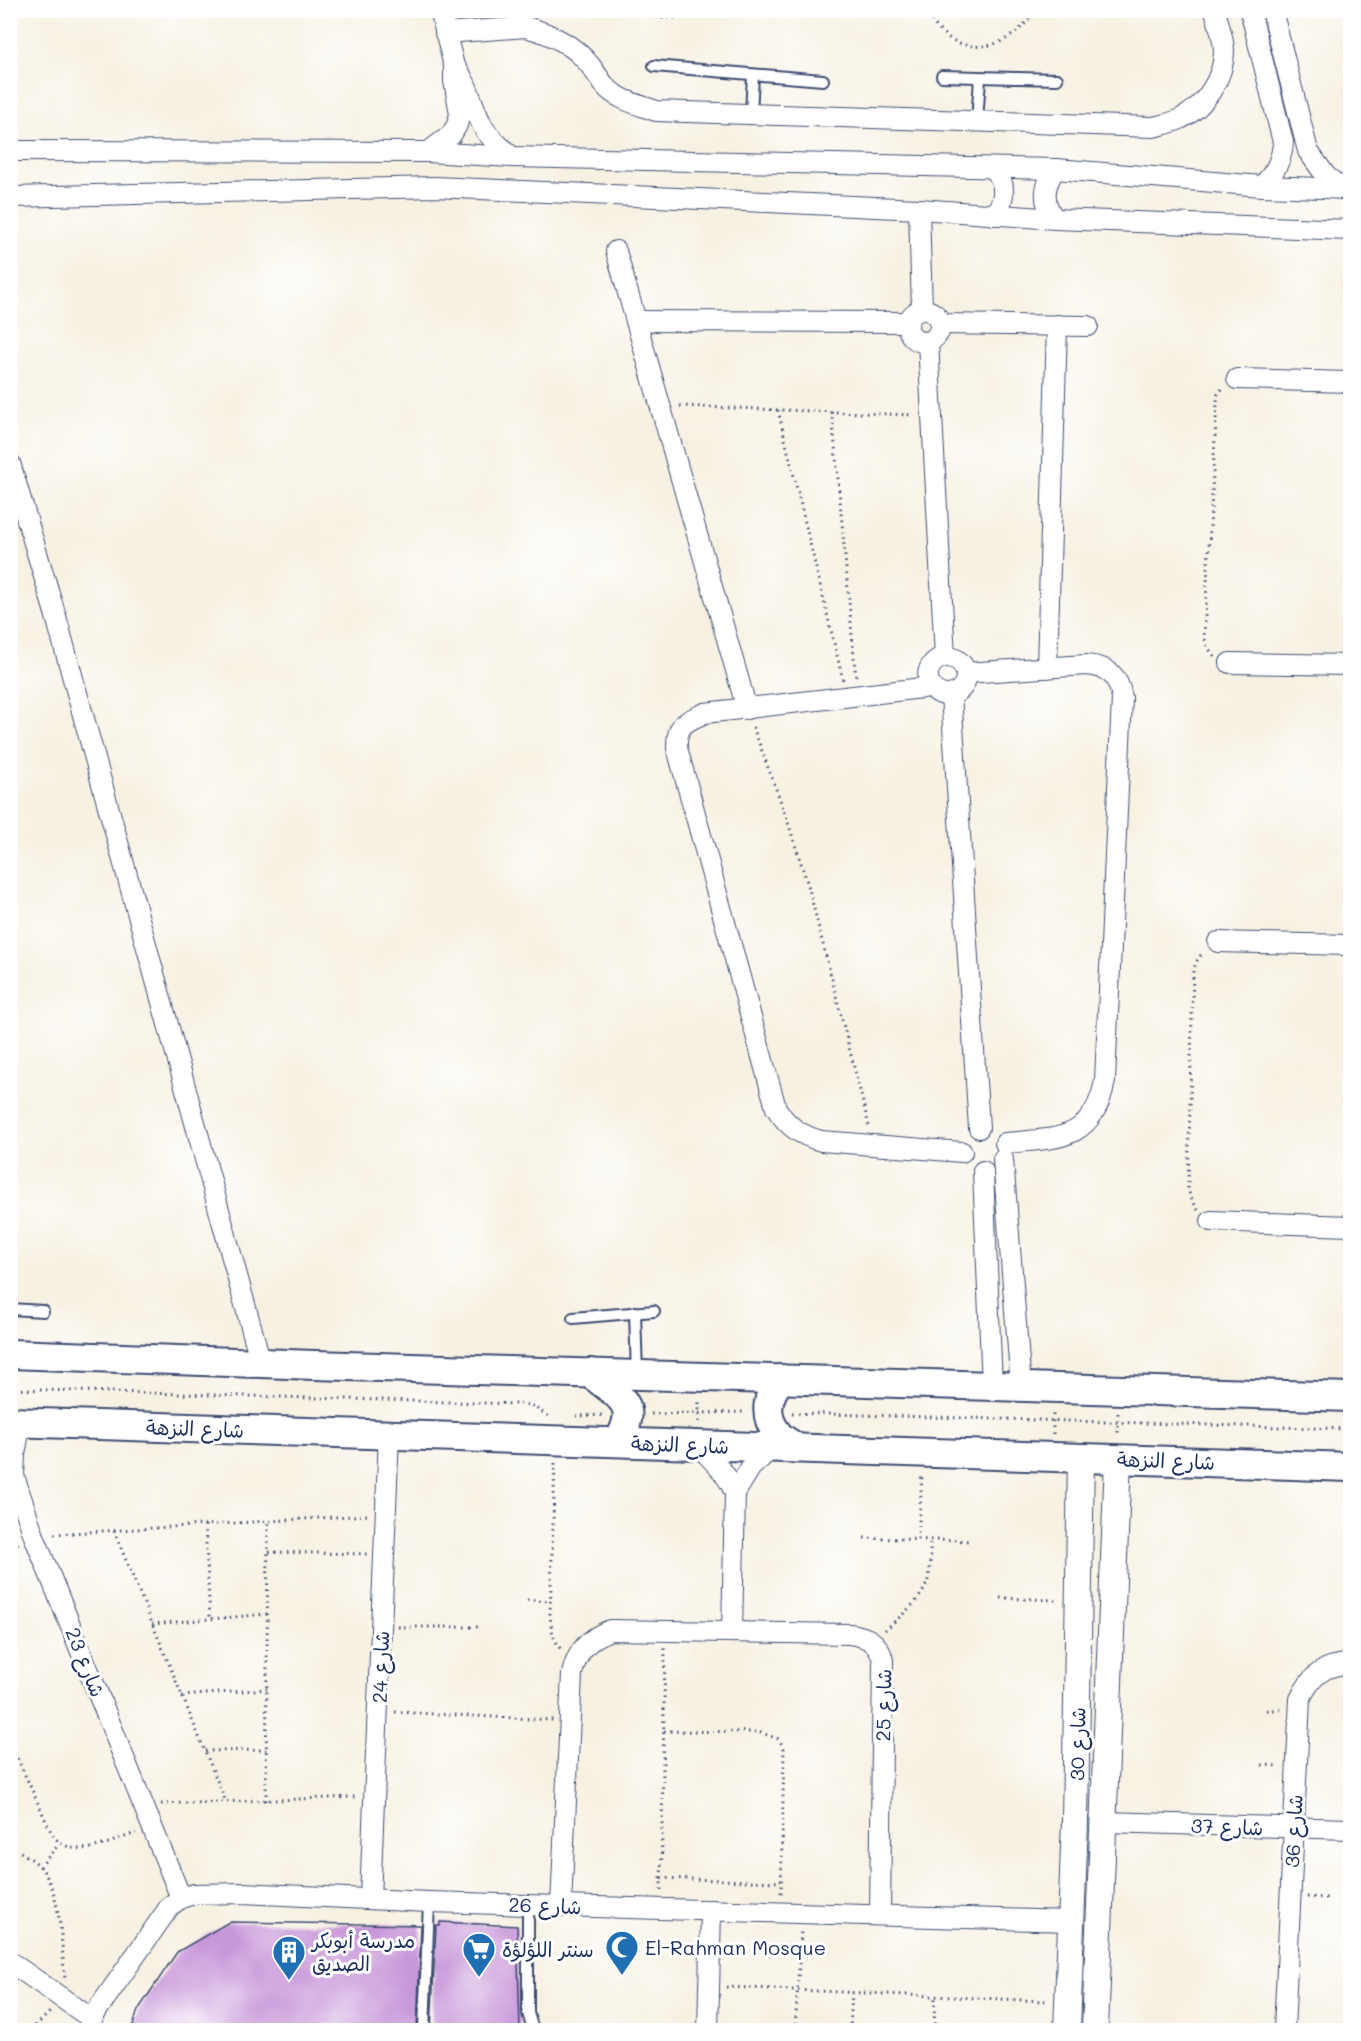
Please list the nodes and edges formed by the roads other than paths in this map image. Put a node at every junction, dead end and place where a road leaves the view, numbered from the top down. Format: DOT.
graph roads {
  1 [pos="440,10"];
  2 [pos="1215,10"];
  3 [pos="1250,10"];
  4 [pos="1272,10"];
  5 [pos="445,33"];
  6 [pos="454,66"];
  7 [pos="654,66"];
  8 [pos="753,75"];
  9 [pos="942,76"];
  10 [pos="980,78"];
  11 [pos="1057,78"];
  12 [pos="823,80"];
  13 [pos="752,114"];
  14 [pos="977,122"];
  15 [pos="1305,141"];
  16 [pos="1283,142"];
  17 [pos="10,152"];
  18 [pos="428,152"];
  19 [pos="512,157"];
  20 [pos="993,168"];
  21 [pos="1056,169"];
  22 [pos="1262,186"];
  23 [pos="1346,189"];
  24 [pos="10,197"];
  25 [pos="919,208"];
  26 [pos="994,215"];
  27 [pos="1055,219"];
  28 [pos="1350,230"];
  29 [pos="616,251"];
  30 [pos="915,316"];
  31 [pos="636,321"];
  32 [pos="940,324"];
  33 [pos="1057,325"];
  34 [pos="1088,326"];
  35 [pos="928,342"];
  36 [pos="1237,379"];
  37 [pos="1350,382"];
  38 [pos="10,463"];
  39 [pos="945,657"];
  40 [pos="1230,663"];
  41 [pos="1350,665"];
  42 [pos="1047,668"];
  43 [pos="966,673"];
  44 [pos="931,687"];
  45 [pos="951,695"];
  46 [pos="747,709"];
  47 [pos="1218,942"];
  48 [pos="1350,945"];
  49 [pos="979,1128"];
  50 [pos="1004,1151"];
  51 [pos="962,1152"];
  52 [pos="983,1171"];
  53 [pos="1210,1221"];
  54 [pos="1350,1226"];
  55 [pos="10,1309"];
  56 [pos="43,1311"];
  57 [pos="654,1311"];
  58 [pos="634,1312"];
  59 [pos="573,1318"];
  60 [pos="10,1354"];
  61 [pos="261,1363"];
  62 [pos="590,1373"];
  63 [pos="637,1374"];
  64 [pos="781,1379"];
  65 [pos="992,1386"];
  66 [pos="1021,1387"];
  67 [pos="1350,1397"];
  68 [pos="14,1423"];
  69 [pos="388,1434"];
  70 [pos="618,1442"];
  71 [pos="698,1445"];
  72 [pos="785,1448"];
  73 [pos="1081,1458"];
  74 [pos="1118,1459"];
  75 [pos="1350,1467"];
  76 [pos="735,1493"];
  77 [pos="1081,1518"];
  78 [pos="1116,1519"];
  79 [pos="732,1632"];
  80 [pos="1350,1664"];
  81 [pos="1104,1822"];
  82 [pos="1293,1827"];
  83 [pos="1350,1829"];
  84 [pos="181,1898"];
  85 [pos="370,1899"];
  86 [pos="429,1902"];
  87 [pos="528,1905"];
  88 [pos="561,1906"];
  89 [pos="711,1910"];
  90 [pos="880,1915"];
  91 [pos="1071,1921"];
  92 [pos="10,1962"];
  93 [pos="91,2025"];
  94 [pos="424,2031"];
  95 [pos="533,2031"];
  96 [pos="708,2031"];
  97 [pos="1067,2031"];
  98 [pos="1095,2031"];
  99 [pos="1284,2031"];
  1 -- 5 [label="street"];
  2 -- 14 [label="street"];
  3 -- 16 [label="street"];
  4 -- 15 [label="street"];
  5 -- 6 [label="street"];
  5 -- 13 [label="street"];
  6 -- 18 [label="street"];
  6 -- 19 [label="street"];
  7 -- 8 [label="lane"];
  8 -- 12 [label="lane"];
  8 -- 13 [label="lane"];
  9 -- 10 [label="lane"];
  10 -- 11 [label="lane"];
  10 -- 14 [label="lane"];
  13 -- 14 [label="street"];
  15 -- 16 [label="street"];
  15 -- 23 [label="street"];
  16 -- 22 [label="street"];
  17 -- 18 [label="street"];
  18 -- 19 [label="street"];
  19 -- 20 [label="street"];
  20 -- 21 [label="street"];
  20 -- 26 [label="street"];
  21 -- 22 [label="street"];
  21 -- 27 [label="street"];
  22 -- 23 [label="street"];
  24 -- 25 [label="street"];
  25 -- 26 [label="street"];
  25 -- 30 [label="street"];
  26 -- 27 [label="street"];
  27 -- 28 [label="street"];
  29 -- 31 [label="street"];
  30 -- 31 [label="street"];
  30 -- 32 [label="street"];
  30 -- 35 [label="street"];
  31 -- 46 [label="street"];
  32 -- 33 [label="street"];
  32 -- 35 [label="street"];
  33 -- 34 [label="street"];
  33 -- 42 [label="street"];
  35 -- 39 [label="street"];
  36 -- 37 [label="street"];
  38 -- 61 [label="street"];
  39 -- 43 [label="street"];
  39 -- 44 [label="street"];
  40 -- 41 [label="street"];
  42 -- 43 [label="street"];
  42 -- 50 [label="street"];
  43 -- 45 [label="street"];
  44 -- 45 [label="street"];
  44 -- 46 [label="street"];
  45 -- 49 [label="street"];
  46 -- 51 [label="street"];
  47 -- 48 [label="street"];
  49 -- 50 [label="street"];
  49 -- 51 [label="street"];
  50 -- 52 [label="street"];
  50 -- 66 [label="street"];
  51 -- 52 [label="street"];
  52 -- 65 [label="street"];
  53 -- 54 [label="street"];
  55 -- 56 [label="lane"];
  57 -- 58 [label="lane"];
  58 -- 59 [label="lane"];
  58 -- 63 [label="lane"];
  60 -- 61 [label="main road"];
  61 -- 62 [label="main road"];
  62 -- 63 [label="main road"];
  62 -- 70 [label="main road"];
  63 -- 64 [label="main road"];
  64 -- 65 [label="main road"];
  64 -- 72 [label="main road"];
  65 -- 66 [label="main road"];
  66 -- 67 [label="main road"];
  68 -- 69 [label="main road, شارع النزهة"];
  68 -- 84 [label="street, شارع 23"];
  69 -- 70 [label="main road, شارع النزهة"];
  69 -- 85 [label="street, شارع 24"];
  70 -- 71 [label="main road, شارع النزهة"];
  71 -- 72 [label="main road, شارع النزهة"];
  71 -- 76 [label="street"];
  72 -- 73 [label="main road, شارع النزهة"];
  72 -- 76 [label="street"];
  73 -- 74 [label="main road, شارع النزهة"];
  73 -- 77 [label="street, شارع 30"];
  74 -- 75 [label="main road, شارع النزهة"];
  74 -- 78 [label="street, شارع 30"];
  76 -- 79 [label="street"];
  77 -- 78 [label="street"];
  77 -- 91 [label="street, شارع 30"];
  78 -- 81 [label="street, شارع 30"];
  79 -- 88 [label="street, شارع 25"];
  79 -- 90 [label="street, شارع 25"];
  80 -- 82 [label="street, شارع 36"];
  81 -- 82 [label="street, شارع 37"];
  81 -- 98 [label="street, شارع 30"];
  82 -- 83 [label="street, شارع 37"];
  82 -- 99 [label="street, شارع 36"];
  84 -- 85 [label="street, شارع 26"];
  84 -- 93 [label="street"];
  85 -- 86 [label="street, شارع 26"];
  86 -- 87 [label="street, شارع 26"];
  86 -- 94 [label="lane"];
  87 -- 88 [label="street, شارع 26"];
  87 -- 95 [label="lane"];
  88 -- 89 [label="street, شارع 26"];
  89 -- 90 [label="street, شارع 26"];
  89 -- 96 [label="street"];
  90 -- 91 [label="street, شارع 26"];
  91 -- 97 [label="street, شارع 30"];
  92 -- 93 [label="street"];
}
